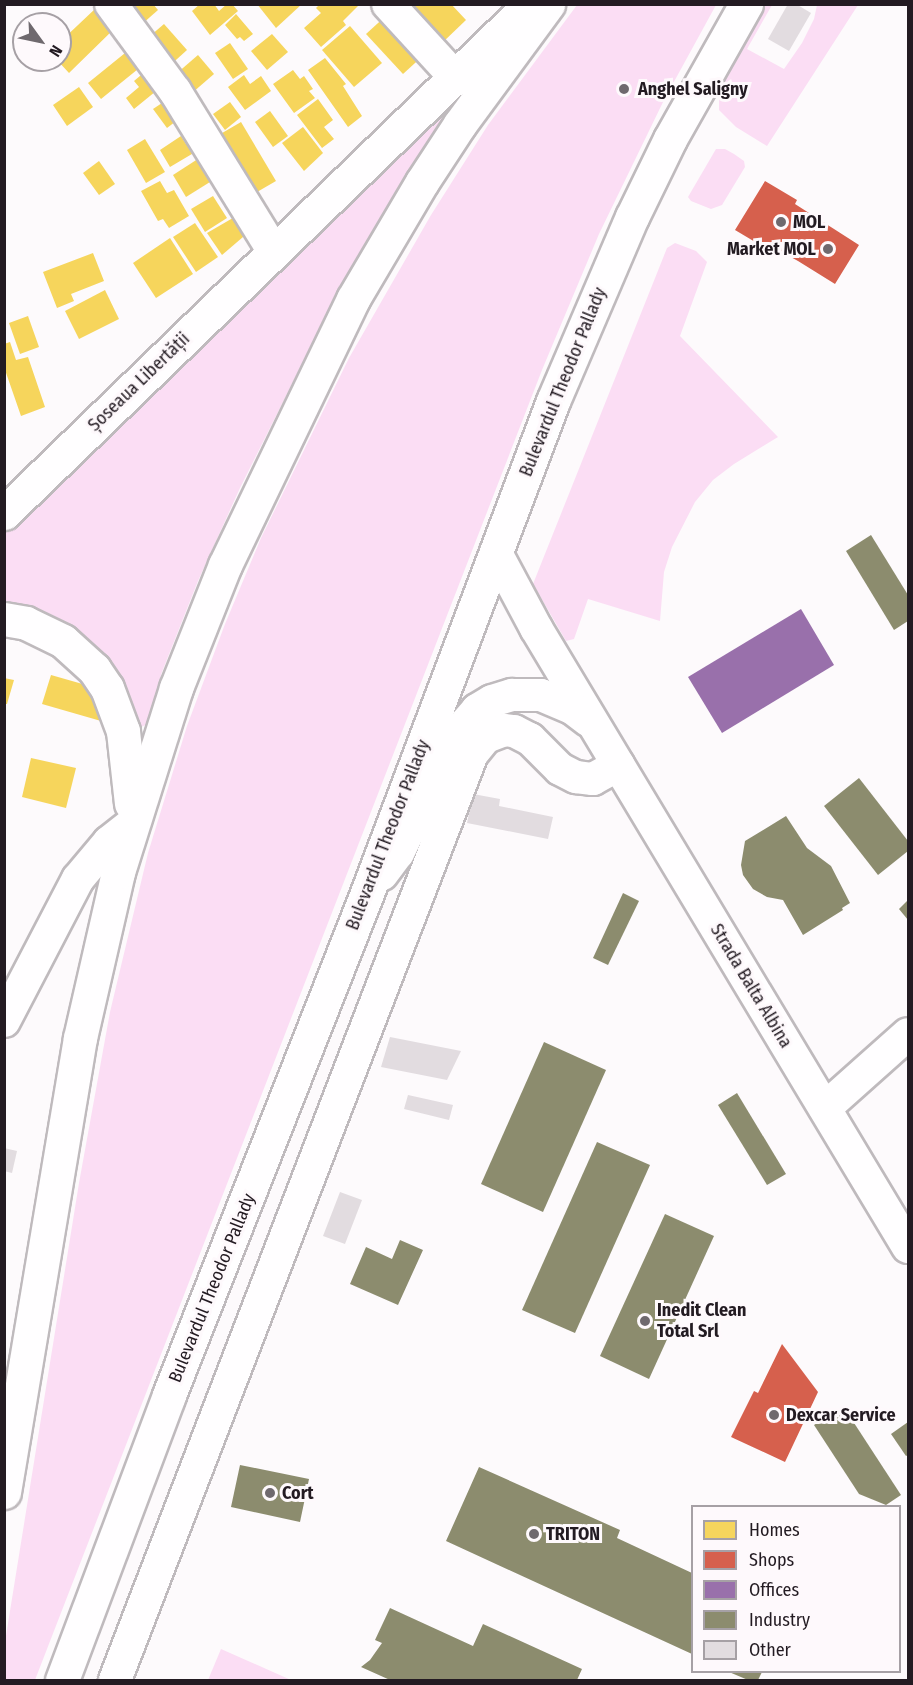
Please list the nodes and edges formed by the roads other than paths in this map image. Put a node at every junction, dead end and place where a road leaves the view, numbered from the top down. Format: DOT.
graph roads {
  1 [pos="111,4"];
  2 [pos="388,4"];
  3 [pos="530,4"];
  4 [pos="548,4"];
  5 [pos="746,4"];
  6 [pos="455,77"];
  7 [pos="274,252"];
  8 [pos="4,513"];
  9 [pos="496,553"];
  10 [pos="4,619"];
  11 [pos="595,725"];
  12 [pos="618,765"];
  13 [pos="132,824"];
  14 [pos="367,892"];
  15 [pos="4,1021"];
  16 [pos="909,1034"];
  17 [pos="825,1108"];
  18 [pos="909,1247"];
  19 [pos="4,1492"];
  20 [pos="89,1606"];
  21 [pos="54,1680"];
  22 [pos="62,1680"];
  23 [pos="115,1680"];
  1 -- 7 [label="street"];
  2 -- 6 [label="street"];
  3 -- 6 [label="main road, Șoseaua Libertății"];
  4 -- 13 [label="main road"];
  5 -- 9 [label="main road, Bulevardul Theodor Pallady"];
  6 -- 7 [label="main road, Șoseaua Libertății"];
  7 -- 8 [label="main road, Șoseaua Libertății"];
  9 -- 11 [label="street, Strada Balta Albina"];
  9 -- 14 [label="main road, Bulevardul Theodor Pallady"];
  10 -- 13 [label="main road"];
  11 -- 12 [label="street, Strada Balta Albina"];
  11 -- 14 [label="street, Strada Balta Albina"];
  12 -- 17 [label="street, Strada Balta Albina"];
  12 -- 23 [label="street"];
  13 -- 15 [label="street"];
  13 -- 19 [label="main road"];
  14 -- 20 [label="main road, Bulevardul Theodor Pallady"];
  16 -- 17 [label="street"];
  17 -- 18 [label="street, Strada Balta Albina"];
  20 -- 21 [label="main road"];
  20 -- 22 [label="main road, Bulevardul Theodor Pallady"];
}
